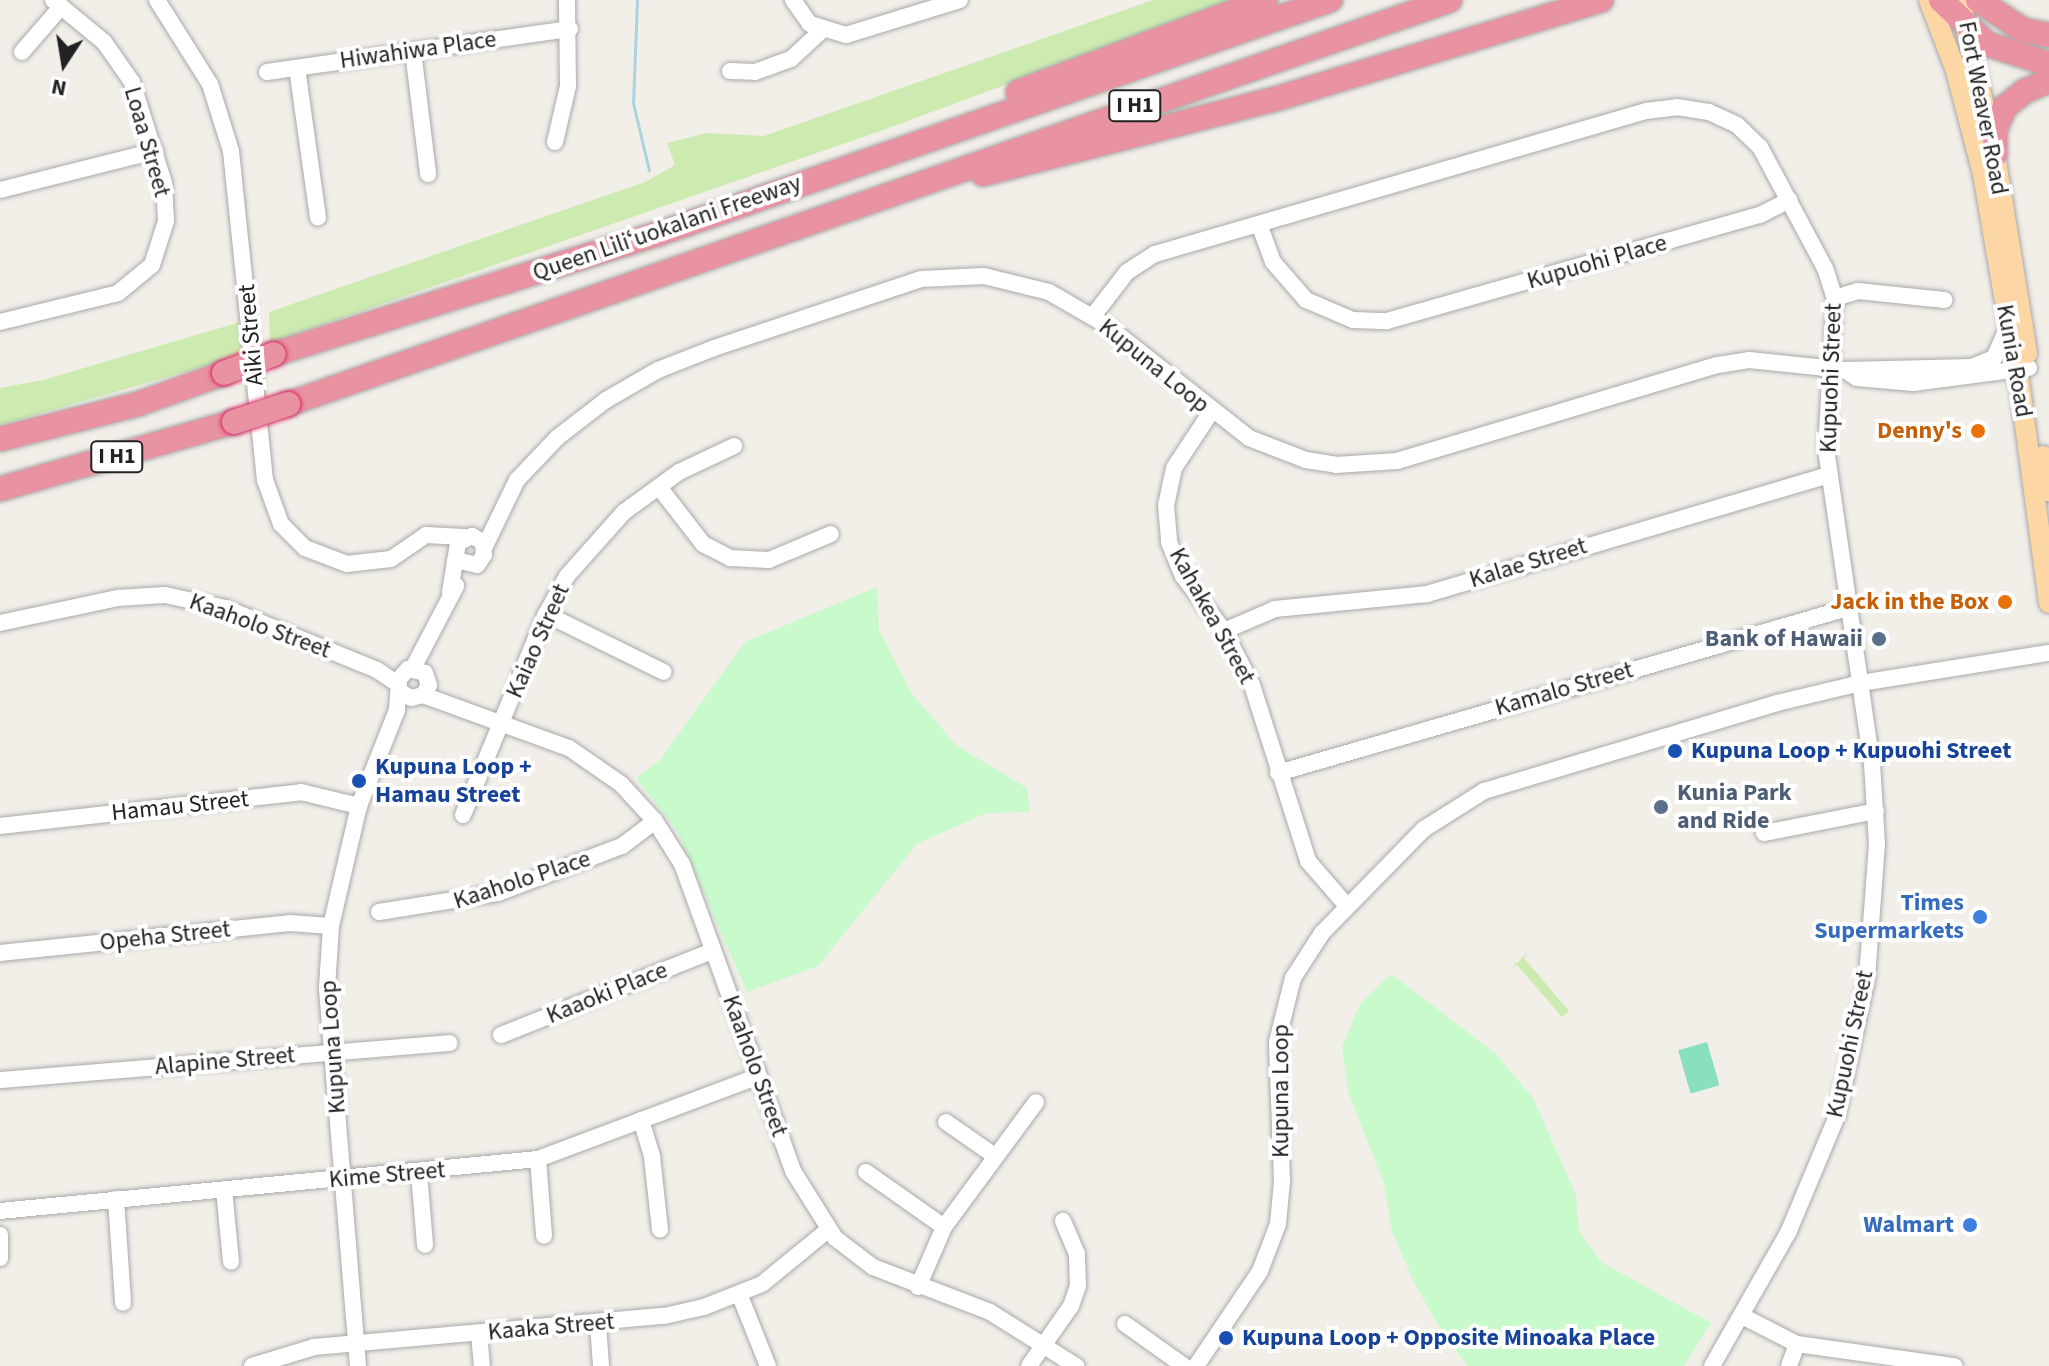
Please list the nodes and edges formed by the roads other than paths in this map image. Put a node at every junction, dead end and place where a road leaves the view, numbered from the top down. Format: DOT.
graph roads {
  1 [pos="157,0"];
  2 [pos="567,0"];
  3 [pos="793,0"];
  4 [pos="960,0"];
  5 [pos="1265,0"];
  6 [pos="1330,0"];
  7 [pos="1450,0"];
  8 [pos="1601,0"];
  9 [pos="1929,0"];
  10 [pos="1941,0"];
  11 [pos="1960,0"];
  12 [pos="1978,0"];
  13 [pos="57,3"];
  14 [pos="570,29"];
  15 [pos="821,31"];
  16 [pos="1971,34"];
  17 [pos="2049,35"];
  18 [pos="413,51"];
  19 [pos="22,52"];
  20 [pos="2049,64"];
  21 [pos="297,68"];
  22 [pos="730,71"];
  23 [pos="267,72"];
  24 [pos="2049,81"];
  25 [pos="555,142"];
  26 [pos="155,151"];
  27 [pos="1995,155"];
  28 [pos="428,174"];
  29 [pos="0,190"];
  30 [pos="772,193"];
  31 [pos="1789,200"];
  32 [pos="822,215"];
  33 [pos="1997,216"];
  34 [pos="318,218"];
  35 [pos="1259,224"];
  36 [pos="1835,298"];
  37 [pos="1945,300"];
  38 [pos="1093,316"];
  39 [pos="0,322"];
  40 [pos="2008,327"];
  41 [pos="2023,369"];
  42 [pos="1839,370"];
  43 [pos="1968,373"];
  44 [pos="2021,395"];
  45 [pos="1211,412"];
  46 [pos="0,439"];
  47 [pos="734,446"];
  48 [pos="1829,475"];
  49 [pos="659,487"];
  50 [pos="0,489"];
  51 [pos="2049,491"];
  52 [pos="831,534"];
  53 [pos="467,549"];
  54 [pos="2049,603"];
  55 [pos="1851,607"];
  56 [pos="546,614"];
  57 [pos="0,623"];
  58 [pos="1224,631"];
  59 [pos="2049,653"];
  60 [pos="664,672"];
  61 [pos="413,683"];
  62 [pos="1861,683"];
  63 [pos="496,718"];
  64 [pos="1278,773"];
  65 [pos="359,806"];
  66 [pos="1876,811"];
  67 [pos="463,815"];
  68 [pos="655,821"];
  69 [pos="0,826"];
  70 [pos="1764,833"];
  71 [pos="1347,906"];
  72 [pos="379,912"];
  73 [pos="331,926"];
  74 [pos="712,951"];
  75 [pos="0,953"];
  76 [pos="501,1035"];
  77 [pos="449,1043"];
  78 [pos="332,1052"];
  79 [pos="759,1076"];
  80 [pos="0,1080"];
  81 [pos="1036,1102"];
  82 [pos="641,1120"];
  83 [pos="946,1122"];
  84 [pos="995,1156"];
  85 [pos="538,1159"];
  86 [pos="866,1172"];
  87 [pos="419,1173"];
  88 [pos="343,1179"];
  89 [pos="224,1190"];
  90 [pos="116,1199"];
  91 [pos="0,1211"];
  92 [pos="1063,1221"];
  93 [pos="944,1227"];
  94 [pos="660,1230"];
  95 [pos="828,1230"];
  96 [pos="0,1235"];
  97 [pos="544,1236"];
  98 [pos="425,1245"];
  99 [pos="0,1258"];
  100 [pos="231,1262"];
  101 [pos="918,1287"];
  102 [pos="740,1296"];
  103 [pos="123,1303"];
  104 [pos="1744,1317"];
  105 [pos="598,1323"];
  106 [pos="1125,1324"];
  107 [pos="479,1333"];
  108 [pos="356,1342"];
  109 [pos="1045,1344"];
  110 [pos="1797,1344"];
  111 [pos="1876,1361"];
  112 [pos="252,1366"];
  113 [pos="358,1366"];
  114 [pos="482,1366"];
  115 [pos="601,1366"];
  116 [pos="768,1366"];
  117 [pos="1029,1366"];
  118 [pos="1076,1366"];
  119 [pos="1184,1366"];
  120 [pos="1196,1366"];
  121 [pos="1712,1366"];
  122 [pos="1789,1366"];
  123 [pos="1954,1366"];
  1 -- 53 [label="street, Aiki Street"];
  2 -- 14 [label="street"];
  3 -- 15 [label="street"];
  4 -- 15 [label="street"];
  5 -- 30 [label="highway"];
  6 -- 30 [label="highway, Queen Liliʻuokalani Freeway / I H1"];
  7 -- 32 [label="highway, Queen Liliʻuokalani Freeway / I H1"];
  8 -- 32 [label="highway"];
  9 -- 33 [label="main road, Fort Weaver Road"];
  10 -- 16 [label="highway"];
  11 -- 16 [label="main road, Fort Weaver Road"];
  12 -- 17 [label="highway"];
  13 -- 19 [label="street"];
  13 -- 26 [label="street, Loaa Street"];
  14 -- 18 [label="street, Hiwahiwa Place"];
  14 -- 25 [label="street"];
  15 -- 22 [label="street"];
  16 -- 20 [label="highway"];
  16 -- 27 [label="main road, Fort Weaver Road"];
  18 -- 21 [label="street, Hiwahiwa Place"];
  18 -- 28 [label="street"];
  21 -- 23 [label="street, Hiwahiwa Place"];
  21 -- 34 [label="street"];
  24 -- 27 [label="highway"];
  26 -- 29 [label="street"];
  26 -- 39 [label="street, Loaa Street"];
  27 -- 33 [label="main road, Fort Weaver Road"];
  30 -- 46 [label="highway, Queen Liliʻuokalani Freeway / I H1, bridge"];
  31 -- 35 [label="street, Kupuohi Street"];
  31 -- 35 [label="street, Kupuohi Place"];
  31 -- 36 [label="street, Kupuohi Street"];
  32 -- 50 [label="highway, Queen Liliʻuokalani Freeway / I H1, bridge"];
  33 -- 40 [label="main road, Kunia Road"];
  33 -- 41 [label="main road, Kunia Road"];
  35 -- 38 [label="street, Kupuohi Street"];
  36 -- 37 [label="street"];
  36 -- 42 [label="street, Kupuohi Street"];
  38 -- 45 [label="street, Kupuna Loop"];
  38 -- 53 [label="street, Kupuna Loop"];
  40 -- 41 [label="main road, Kunia Road"];
  40 -- 43 [label="street"];
  41 -- 43 [label="street, Kupuna Loop"];
  41 -- 44 [label="main road, Kunia Road"];
  41 -- 51 [label="main road, Kunia Road"];
  42 -- 43 [label="street, Kupuna Loop"];
  42 -- 45 [label="street, Kupuna Loop"];
  42 -- 48 [label="street, Kupuohi Street"];
  43 -- 44 [label="street"];
  44 -- 54 [label="main road, Kunia Road"];
  45 -- 58 [label="street, Kahakea Street"];
  47 -- 49 [label="street, Kaiao Street"];
  48 -- 55 [label="street, Kupuohi Street"];
  48 -- 58 [label="street, Kalae Street"];
  49 -- 52 [label="street"];
  49 -- 56 [label="street, Kaiao Street"];
  53 -- 61 [label="street, Kupuna Loop"];
  55 -- 62 [label="street, Kupuohi Street"];
  55 -- 64 [label="street, Kamalo Street"];
  56 -- 60 [label="street"];
  56 -- 63 [label="street, Kaiao Street"];
  57 -- 61 [label="street, Kaaholo Street"];
  58 -- 64 [label="street, Kahakea Street"];
  59 -- 62 [label="street, Kupuna Loop"];
  61 -- 63 [label="street, Kaaholo Street"];
  61 -- 65 [label="street, Kupuna Loop"];
  62 -- 66 [label="street, Kupuohi Street"];
  62 -- 71 [label="street, Kupuna Loop"];
  63 -- 67 [label="street, Kaiao Street"];
  63 -- 68 [label="street, Kaaholo Street"];
  64 -- 71 [label="street, Kahakea Street"];
  65 -- 69 [label="street, Hamau Street"];
  65 -- 73 [label="street, Kupuna Loop"];
  66 -- 70 [label="street"];
  66 -- 104 [label="street, Kupuohi Street"];
  68 -- 72 [label="street, Kaaholo Place"];
  68 -- 74 [label="street, Kaaholo Street"];
  71 -- 120 [label="street, Kupuna Loop"];
  73 -- 75 [label="street, Opeha Street"];
  73 -- 78 [label="street, Kupuna Loop"];
  74 -- 76 [label="street, Kaaoki Place"];
  74 -- 79 [label="street, Kaaholo Street"];
  77 -- 78 [label="street, Alapine Street"];
  78 -- 80 [label="street, Alapine Street"];
  78 -- 88 [label="street, Kupuna Loop"];
  79 -- 82 [label="street, Kime Street"];
  79 -- 95 [label="street, Kaaholo Street"];
  81 -- 84 [label="street"];
  82 -- 85 [label="street, Kime Street"];
  82 -- 94 [label="street"];
  83 -- 84 [label="street"];
  84 -- 93 [label="street"];
  85 -- 87 [label="street, Kime Street"];
  85 -- 97 [label="street"];
  86 -- 93 [label="street"];
  87 -- 88 [label="street, Kime Street"];
  87 -- 98 [label="street"];
  88 -- 89 [label="street, Kime Street"];
  88 -- 108 [label="street, Kupuna Loop"];
  89 -- 90 [label="street, Kime Street"];
  89 -- 100 [label="street"];
  90 -- 91 [label="street, Kime Street"];
  90 -- 103 [label="street"];
  92 -- 109 [label="street"];
  93 -- 101 [label="street"];
  95 -- 101 [label="street, Kaaholo Street"];
  95 -- 102 [label="street, Kaaka Street"];
  96 -- 99 [label="street"];
  101 -- 109 [label="street, Kaaholo Street"];
  102 -- 105 [label="street, Kaaka Street"];
  102 -- 116 [label="street"];
  104 -- 110 [label="street"];
  104 -- 121 [label="street, Kupuohi Street"];
  105 -- 107 [label="street, Kaaka Street"];
  105 -- 115 [label="street"];
  106 -- 119 [label="street"];
  107 -- 108 [label="street, Kaaka Street"];
  107 -- 114 [label="street"];
  108 -- 112 [label="street, Kaaka Street"];
  108 -- 113 [label="street, Kupuna Loop"];
  109 -- 117 [label="street"];
  109 -- 118 [label="street, Kaaholo Street"];
  110 -- 111 [label="street"];
  110 -- 122 [label="street"];
  111 -- 123 [label="street"];
}
